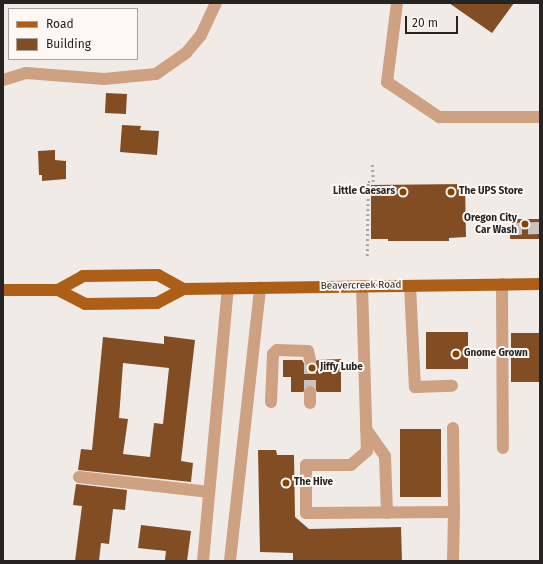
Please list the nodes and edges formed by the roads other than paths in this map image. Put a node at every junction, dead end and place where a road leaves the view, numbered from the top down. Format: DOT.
graph roads {
  1 [pos="216,3"];
  2 [pos="397,3"];
  3 [pos="3,80"];
  4 [pos="540,117"];
  5 [pos="502,284"];
  6 [pos="540,284"];
  7 [pos="362,286"];
  8 [pos="410,286"];
  9 [pos="228,288"];
  10 [pos="260,288"];
  11 [pos="183,289"];
  12 [pos="3,290"];
  13 [pos="58,290"];
  14 [pos="310,360"];
  15 [pos="452,386"];
  16 [pos="271,402"];
  17 [pos="453,428"];
  18 [pos="366,429"];
  19 [pos="503,448"];
  20 [pos="79,477"];
  21 [pos="210,492"];
  22 [pos="454,512"];
  23 [pos="387,513"];
  24 [pos="203,561"];
  25 [pos="230,561"];
  26 [pos="453,561"];
  1 -- 3 [label="lane"];
  2 -- 4 [label="lane"];
  5 -- 6 [label="main road, Beavercreek Road"];
  5 -- 8 [label="main road, Beavercreek Road"];
  5 -- 19 [label="lane"];
  7 -- 8 [label="main road, Beavercreek Road"];
  7 -- 10 [label="main road, Beavercreek Road"];
  7 -- 18 [label="lane"];
  8 -- 15 [label="lane"];
  9 -- 10 [label="main road, Beavercreek Road"];
  9 -- 11 [label="main road, Beavercreek Road"];
  9 -- 21 [label="lane"];
  10 -- 25 [label="lane"];
  11 -- 13 [label="main road, Beavercreek Road"];
  11 -- 13 [label="main road, Beavercreek Road"];
  12 -- 13 [label="main road, Beavercreek Road"];
  14 -- 16 [label="lane"];
  17 -- 22 [label="lane"];
  18 -- 23 [label="lane"];
  18 -- 23 [label="lane"];
  20 -- 21 [label="lane"];
  21 -- 24 [label="lane"];
  22 -- 23 [label="lane"];
  22 -- 26 [label="lane"];
}
